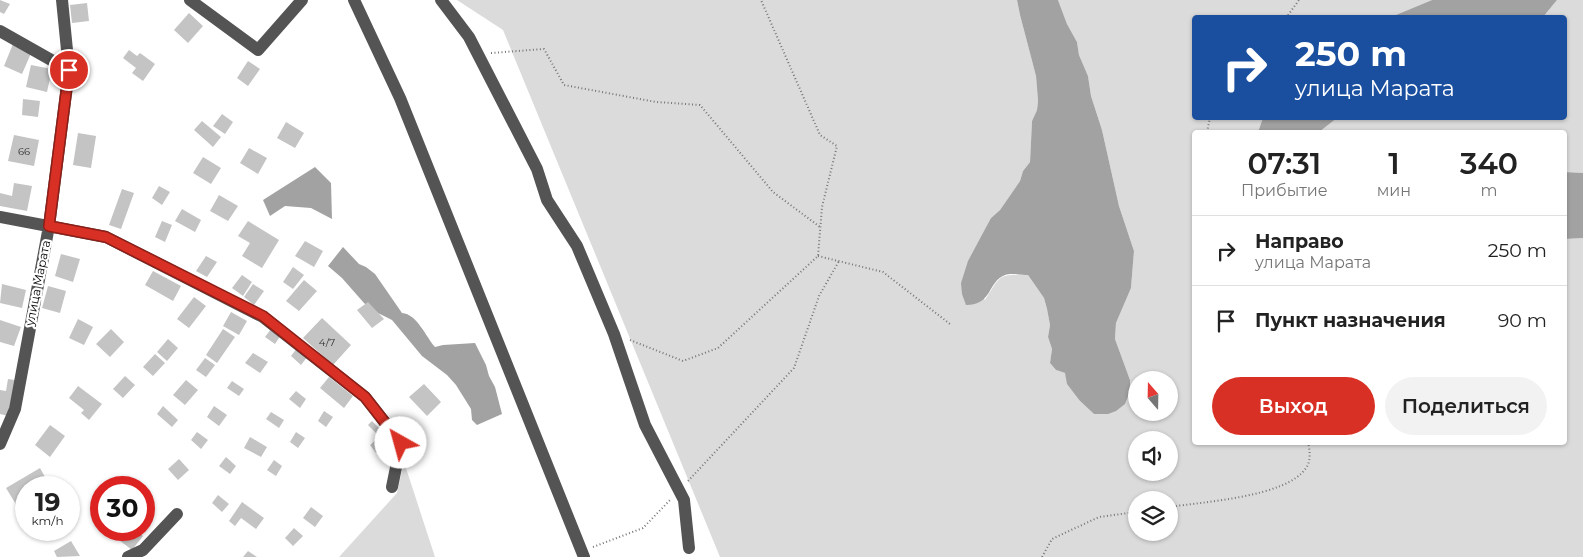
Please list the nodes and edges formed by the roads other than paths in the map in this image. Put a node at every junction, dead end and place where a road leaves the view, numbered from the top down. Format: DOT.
graph roads {
  1 [pos="62,0"];
  2 [pos="190,0"];
  3 [pos="302,0"];
  4 [pos="354,0"];
  5 [pos="441,0"];
  6 [pos="206,4"];
  7 [pos="0,31"];
  8 [pos="69,70"];
  9 [pos="0,217"];
  10 [pos="49,226"];
  11 [pos="0,444"];
  12 [pos="392,487"];
  13 [pos="178,514"];
  14 [pos="689,548"];
  15 [pos="583,554"];
  16 [pos="128,557"];
  1 -- 8 [label="street, улица Марата"];
  2 -- 6 [label="street"];
  3 -- 6 [label="street"];
  4 -- 15 [label="street"];
  5 -- 14 [label="street"];
  7 -- 8 [label="street"];
  8 -- 10 [label="street, улица Марата"];
  9 -- 10 [label="street"];
  10 -- 11 [label="street, улица Марата"];
  10 -- 12 [label="street"];
  13 -- 16 [label="street"];
}
